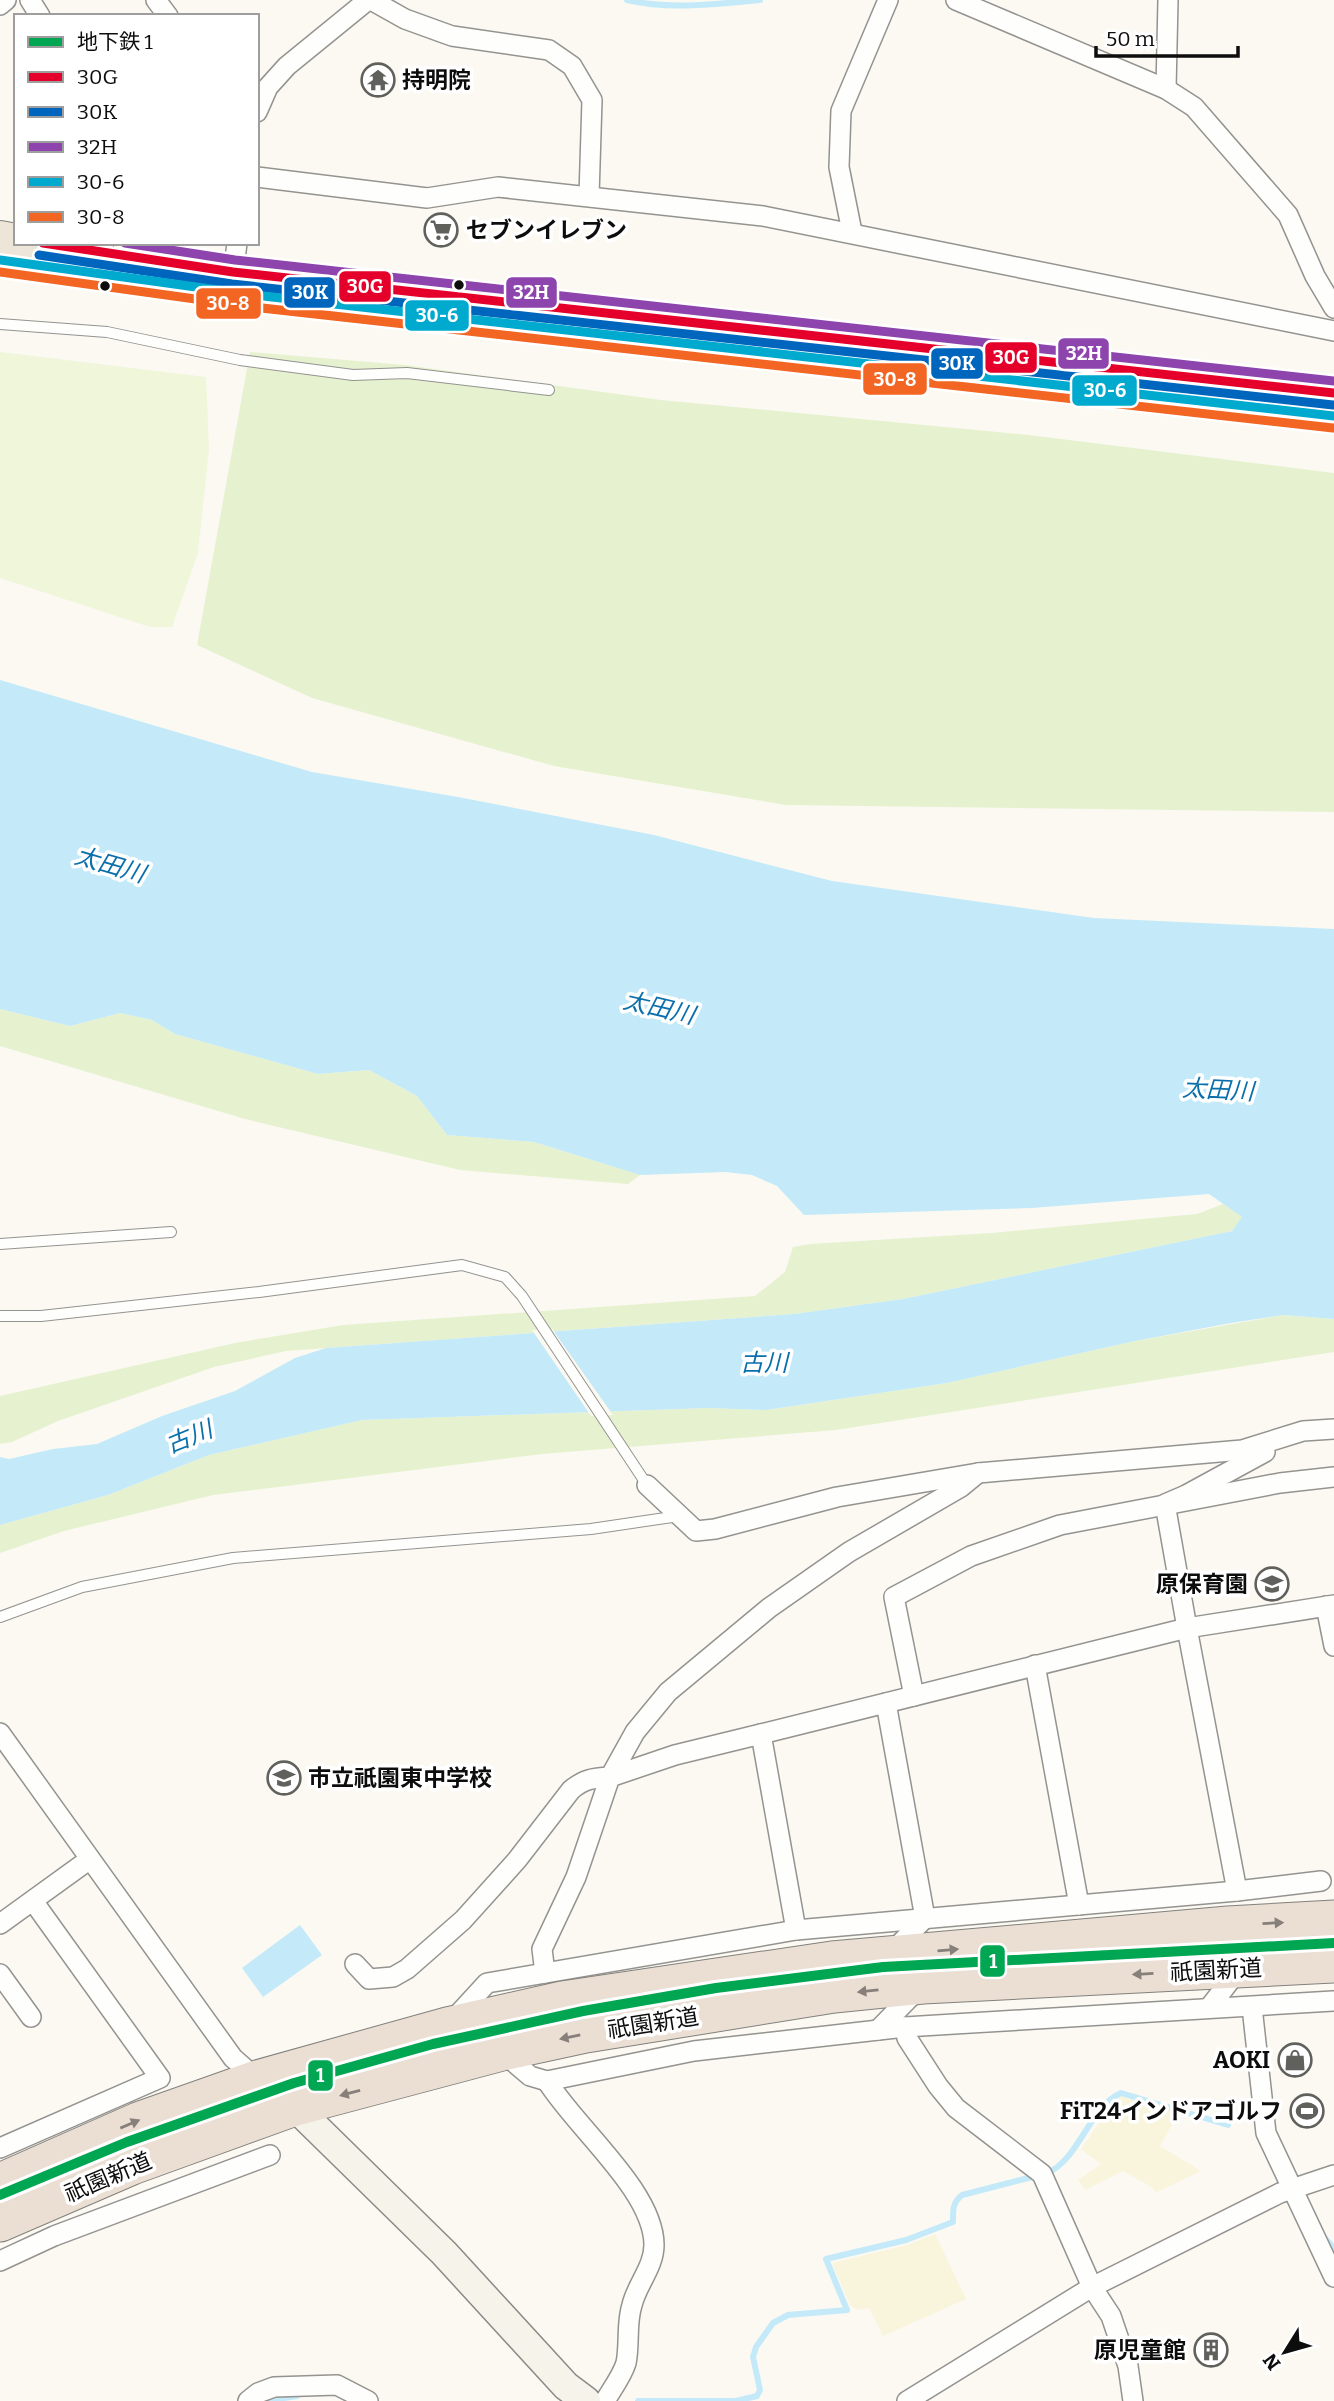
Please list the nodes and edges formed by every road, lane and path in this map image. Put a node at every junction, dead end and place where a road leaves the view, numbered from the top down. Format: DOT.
graph roads {
  1 [pos="6,0"];
  2 [pos="369,0"];
  3 [pos="888,0"];
  4 [pos="956,0"];
  5 [pos="1168,0"];
  6 [pos="0,5"];
  7 [pos="1166,89"];
  8 [pos="259,104"];
  9 [pos="259,177"];
  10 [pos="589,196"];
  11 [pos="852,232"];
  12 [pos="56,245"];
  13 [pos="0,260"];
  14 [pos="234,269"];
  15 [pos="1334,308"];
  16 [pos="0,324"];
  17 [pos="1334,331"];
  18 [pos="549,390"];
  19 [pos="1334,393"];
  20 [pos="1334,416"];
  21 [pos="171,1232"];
  22 [pos="0,1244"];
  23 [pos="0,1316"];
  24 [pos="1334,1429"];
  25 [pos="1303,1431"];
  26 [pos="978,1473"];
  27 [pos="1334,1477"];
  28 [pos="647,1485"];
  29 [pos="1165,1504"];
  30 [pos="680,1516"];
  31 [pos="1330,1605"];
  32 [pos="0,1617"];
  33 [pos="1186,1628"];
  34 [pos="1334,1646"];
  35 [pos="1035,1665"];
  36 [pos="914,1696"];
  37 [pos="886,1703"];
  38 [pos="0,1733"];
  39 [pos="761,1734"];
  40 [pos="610,1777"];
  41 [pos="90,1859"];
  42 [pos="1321,1881"];
  43 [pos="1198,1895"];
  44 [pos="33,1901"];
  45 [pos="1079,1905"];
  46 [pos="1232,1908"];
  47 [pos="925,1918"];
  48 [pos="1334,1920"];
  49 [pos="0,1924"];
  50 [pos="796,1930"];
  51 [pos="887,1956"];
  52 [pos="355,1964"];
  53 [pos="1334,1964"];
  54 [pos="1239,1969"];
  55 [pos="545,1973"];
  56 [pos="0,1974"];
  57 [pos="923,1985"];
  58 [pos="1333,2001"];
  59 [pos="1252,2007"];
  60 [pos="1209,2008"];
  61 [pos="31,2017"];
  62 [pos="447,2026"];
  63 [pos="905,2027"];
  64 [pos="878,2030"];
  65 [pos="502,2052"];
  66 [pos="257,2079"];
  67 [pos="547,2081"];
  68 [pos="295,2107"];
  69 [pos="45,2128"];
  70 [pos="93,2141"];
  71 [pos="0,2148"];
  72 [pos="270,2155"];
  73 [pos="132,2166"];
  74 [pos="1334,2175"];
  75 [pos="0,2182"];
  76 [pos="1291,2189"];
  77 [pos="110,2214"];
  78 [pos="0,2223"];
  79 [pos="0,2261"];
  80 [pos="1334,2277"];
  81 [pos="1092,2287"];
  82 [pos="248,2401"];
  83 [pos="369,2401"];
  84 [pos="586,2401"];
  85 [pos="605,2401"];
  86 [pos="907,2401"];
  87 [pos="1133,2401"];
  1 -- 6 [label="street"];
  2 -- 8 [label="street"];
  2 -- 10 [label="street"];
  3 -- 11 [label="street"];
  4 -- 7 [label="street"];
  5 -- 7 [label="street"];
  7 -- 15 [label="street"];
  9 -- 10 [label="street"];
  10 -- 11 [label="street"];
  11 -- 17 [label="street"];
  12 -- 14 [label="main road"];
  13 -- 14 [label="main road"];
  14 -- 19 [label="main road"];
  14 -- 20 [label="main road"];
  16 -- 18 [label="lane"];
  21 -- 22 [label="lane"];
  23 -- 28 [label="lane"];
  24 -- 25 [label="street"];
  25 -- 26 [label="street"];
  25 -- 29 [label="street"];
  26 -- 30 [label="street"];
  26 -- 40 [label="street"];
  27 -- 29 [label="street"];
  28 -- 30 [label="street"];
  29 -- 33 [label="street"];
  29 -- 36 [label="street"];
  30 -- 32 [label="lane"];
  31 -- 33 [label="street"];
  31 -- 34 [label="street"];
  33 -- 35 [label="street"];
  33 -- 46 [label="street"];
  35 -- 36 [label="street"];
  35 -- 45 [label="street"];
  36 -- 37 [label="street"];
  37 -- 39 [label="street"];
  37 -- 47 [label="street"];
  38 -- 41 [label="street"];
  39 -- 40 [label="street"];
  39 -- 50 [label="street"];
  40 -- 52 [label="street"];
  40 -- 55 [label="street"];
  41 -- 44 [label="street"];
  41 -- 66 [label="street"];
  42 -- 46 [label="street"];
  43 -- 45 [label="street"];
  43 -- 46 [label="street"];
  43 -- 46 [label="street"];
  44 -- 49 [label="street"];
  44 -- 69 [label="street"];
  45 -- 47 [label="street"];
  46 -- 48 [label="highway, 祇園新道, one-way"];
  51 -- 46 [label="highway, 祇園新道, one-way"];
  47 -- 50 [label="street"];
  47 -- 51 [label="street"];
  50 -- 55 [label="street"];
  51 -- 62 [label="highway, 祇園新道"];
  53 -- 54 [label="highway, 祇園新道"];
  54 -- 57 [label="highway, 祇園新道, one-way"];
  54 -- 60 [label="street"];
  55 -- 62 [label="street"];
  56 -- 61 [label="street"];
  57 -- 64 [label="street"];
  57 -- 65 [label="highway, 祇園新道, one-way"];
  58 -- 59 [label="street"];
  59 -- 60 [label="street"];
  59 -- 76 [label="street"];
  60 -- 63 [label="street"];
  62 -- 66 [label="highway, 祇園新道"];
  63 -- 64 [label="street"];
  63 -- 81 [label="street"];
  64 -- 67 [label="street"];
  65 -- 67 [label="street"];
  65 -- 68 [label="highway, 祇園新道, one-way"];
  66 -- 68 [label="street"];
  70 -- 66 [label="highway, 祇園新道, one-way"];
  67 -- 85 [label="street"];
  68 -- 73 [label="highway, 祇園新道"];
  68 -- 84 [label="street"];
  69 -- 70 [label="street"];
  69 -- 71 [label="street"];
  70 -- 75 [label="highway, 祇園新道"];
  72 -- 77 [label="street"];
  73 -- 77 [label="street"];
  73 -- 78 [label="highway, 祇園新道"];
  74 -- 76 [label="street"];
  76 -- 80 [label="street"];
  76 -- 81 [label="street"];
  77 -- 79 [label="street"];
  81 -- 86 [label="street"];
  81 -- 87 [label="street"];
  82 -- 83 [label="street"];
}
